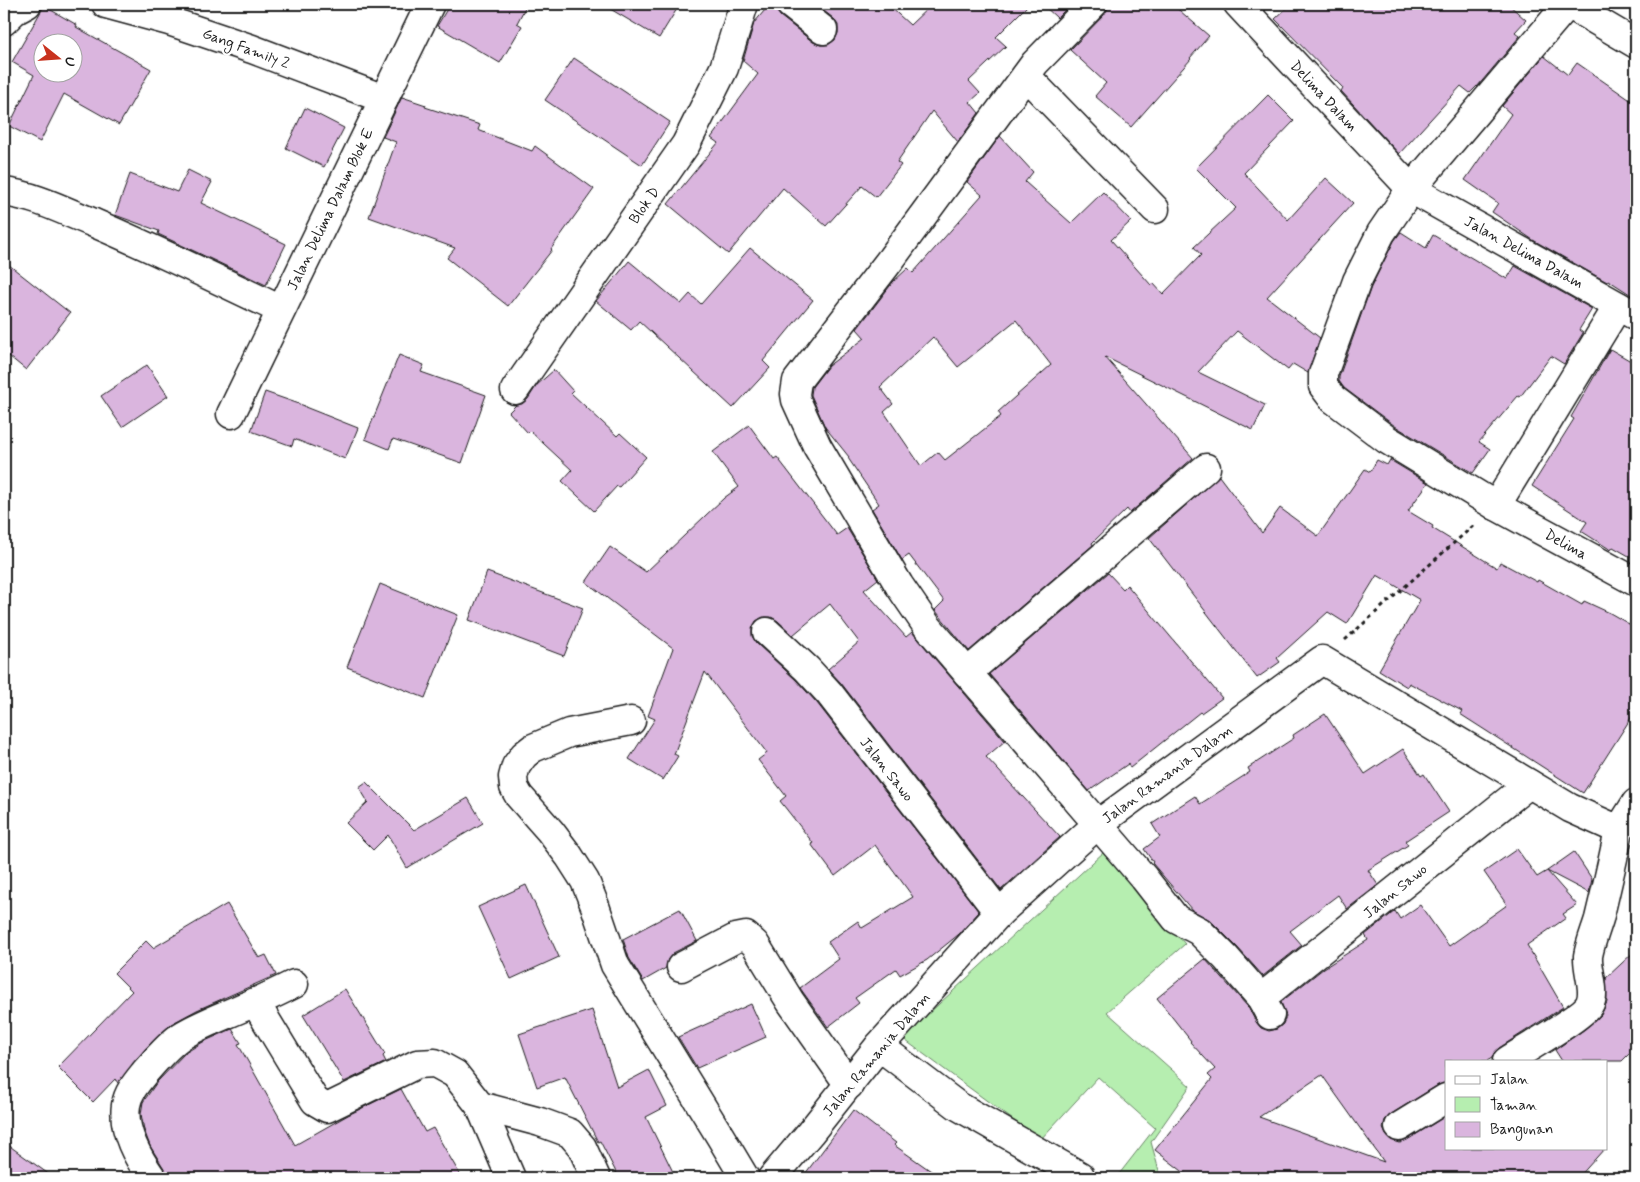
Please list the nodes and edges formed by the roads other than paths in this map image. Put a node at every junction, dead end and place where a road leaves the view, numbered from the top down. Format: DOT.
graph roads {
  1 [pos="106,4"];
  2 [pos="430,4"];
  3 [pos="744,4"];
  4 [pos="790,4"];
  5 [pos="1093,4"];
  6 [pos="1238,4"];
  7 [pos="1568,4"];
  8 [pos="823,30"];
  9 [pos="1636,44"];
  10 [pos="1026,76"];
  11 [pos="384,99"];
  12 [pos="1411,189"];
  13 [pos="4,192"];
  14 [pos="1155,209"];
  15 [pos="281,310"];
  16 [pos="1627,311"];
  17 [pos="515,390"];
  18 [pos="231,414"];
  19 [pos="1206,468"];
  20 [pos="1496,506"];
  21 [pos="1636,582"];
  22 [pos="767,632"];
  23 [pos="967,672"];
  24 [pos="631,721"];
  25 [pos="1529,784"];
  26 [pos="1636,802"];
  27 [pos="1098,824"];
  28 [pos="1619,830"];
  29 [pos="999,914"];
  30 [pos="681,967"];
  31 [pos="294,984"];
  32 [pos="255,1002"];
  33 [pos="879,1046"];
  34 [pos="1509,1060"];
  35 [pos="849,1085"];
  36 [pos="1445,1099"];
  37 [pos="480,1106"];
  38 [pos="1399,1127"];
  39 [pos="1080,1176"];
  40 [pos="152,1178"];
  41 [pos="511,1178"];
  42 [pos="596,1178"];
  43 [pos="745,1178"];
  44 [pos="772,1178"];
  1 -- 11 [label="street, Gang Family 2"];
  2 -- 11 [label="street, Jalan Delima Dalam Blok E"];
  3 -- 17 [label="street, Blok D"];
  4 -- 8 [label="street"];
  5 -- 10 [label="street"];
  6 -- 12 [label="street, Delima Dalam"];
  7 -- 9 [label="street"];
  7 -- 12 [label="street"];
  10 -- 14 [label="street"];
  10 -- 23 [label="street"];
  11 -- 15 [label="street, Jalan Delima Dalam Blok E"];
  12 -- 16 [label="street, Jalan Delima Dalam"];
  12 -- 20 [label="street, Delima"];
  13 -- 15 [label="street"];
  15 -- 18 [label="street, Jalan Delima Dalam Blok E"];
  16 -- 20 [label="street"];
  19 -- 23 [label="street"];
  20 -- 21 [label="street, Delima"];
  22 -- 29 [label="street, Jalan Sawo"];
  23 -- 27 [label="street"];
  24 -- 43 [label="street"];
  25 -- 27 [label="street, Jalan Ramania Dalam"];
  25 -- 27 [label="street, Jalan Sawo"];
  25 -- 28 [label="street"];
  26 -- 28 [label="street"];
  27 -- 29 [label="street, Jalan Ramania Dalam"];
  28 -- 34 [label="street"];
  29 -- 33 [label="street, Jalan Ramania Dalam"];
  30 -- 35 [label="street"];
  31 -- 32 [label="street"];
  32 -- 37 [label="street"];
  32 -- 40 [label="street"];
  33 -- 35 [label="street, Jalan Ramania Dalam"];
  33 -- 39 [label="street"];
  35 -- 44 [label="street, Jalan Ramania Dalam"];
  36 -- 38 [label="street"];
  37 -- 41 [label="street"];
  37 -- 42 [label="street"];
}
